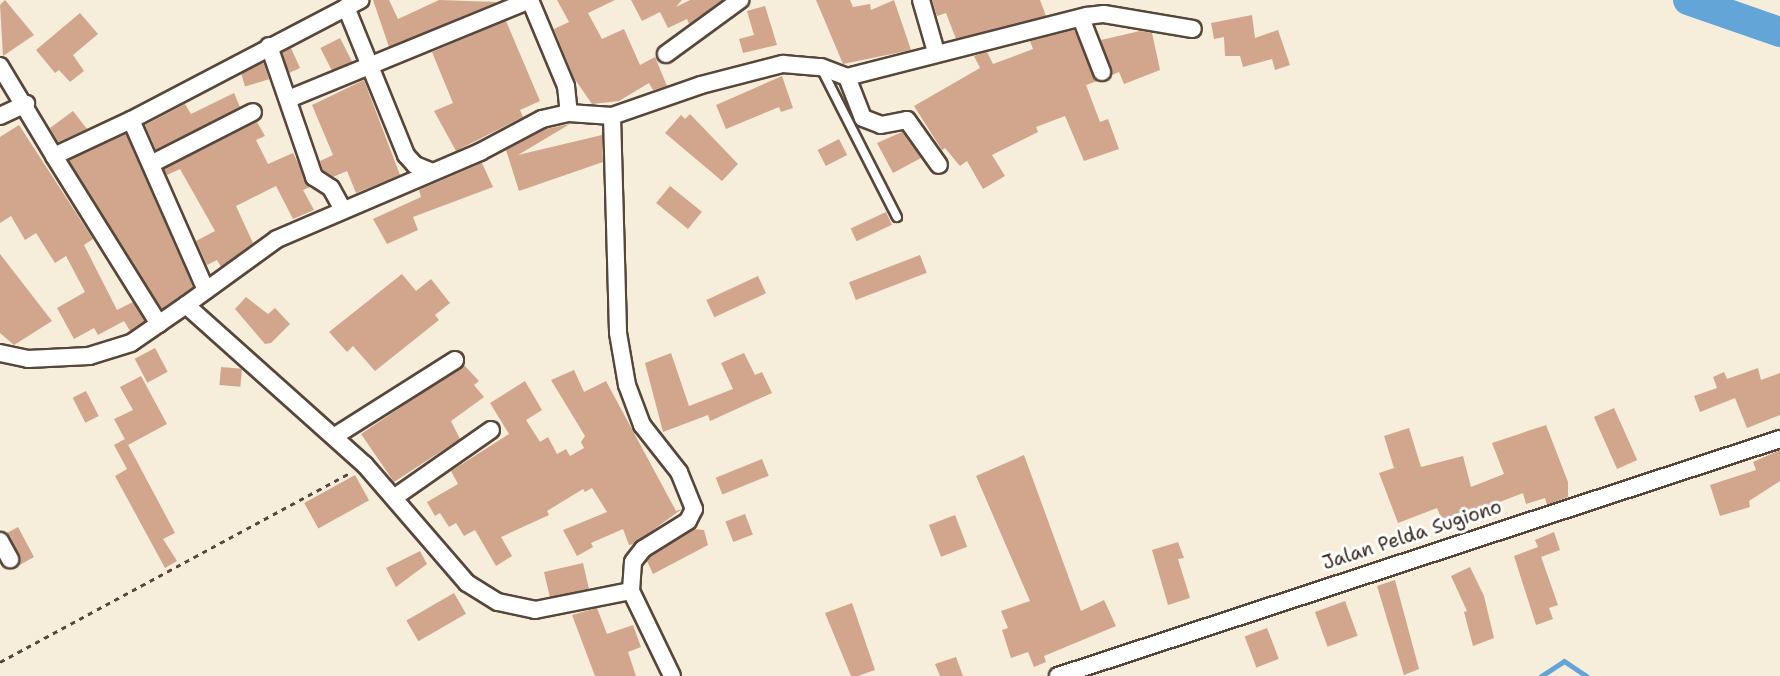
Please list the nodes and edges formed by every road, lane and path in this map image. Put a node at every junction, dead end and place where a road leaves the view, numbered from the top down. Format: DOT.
graph roads {
  1 [pos="530,0"];
  2 [pos="740,0"];
  3 [pos="921,0"];
  4 [pos="353,4"];
  5 [pos="1081,18"];
  6 [pos="1194,29"];
  7 [pos="269,46"];
  8 [pos="936,52"];
  9 [pos="666,54"];
  10 [pos="0,66"];
  11 [pos="821,67"];
  12 [pos="370,68"];
  13 [pos="1102,72"];
  14 [pos="847,78"];
  15 [pos="291,98"];
  16 [pos="26,104"];
  17 [pos="253,112"];
  18 [pos="569,113"];
  19 [pos="0,116"];
  20 [pos="612,116"];
  21 [pos="131,120"];
  22 [pos="54,156"];
  23 [pos="153,163"];
  24 [pos="939,165"];
  25 [pos="432,172"];
  26 [pos="343,210"];
  27 [pos="897,217"];
  28 [pos="206,290"];
  29 [pos="186,305"];
  30 [pos="159,324"];
  31 [pos="0,352"];
  32 [pos="455,360"];
  33 [pos="491,430"];
  34 [pos="335,436"];
  35 [pos="1780,439"];
  36 [pos="365,465"];
  37 [pos="394,497"];
  38 [pos="0,541"];
  39 [pos="10,559"];
  40 [pos="631,590"];
  41 [pos="0,662"];
  42 [pos="672,676"];
  43 [pos="1058,676"];
  1 -- 12 [label="street"];
  1 -- 18 [label="street"];
  2 -- 9 [label="street"];
  3 -- 8 [label="street"];
  4 -- 7 [label="street"];
  4 -- 12 [label="street"];
  5 -- 6 [label="street"];
  5 -- 8 [label="street"];
  5 -- 13 [label="street"];
  7 -- 15 [label="street"];
  7 -- 21 [label="street"];
  8 -- 14 [label="street"];
  10 -- 16 [label="street"];
  11 -- 14 [label="street"];
  11 -- 20 [label="street"];
  11 -- 27 [label="lane"];
  12 -- 15 [label="street"];
  12 -- 25 [label="street"];
  14 -- 24 [label="street"];
  15 -- 26 [label="street"];
  16 -- 19 [label="street"];
  16 -- 22 [label="street"];
  17 -- 23 [label="street"];
  18 -- 20 [label="street"];
  18 -- 25 [label="street"];
  20 -- 40 [label="street"];
  21 -- 22 [label="street"];
  21 -- 23 [label="street"];
  22 -- 30 [label="street"];
  23 -- 28 [label="street"];
  25 -- 26 [label="street"];
  26 -- 28 [label="street"];
  28 -- 29 [label="street"];
  29 -- 30 [label="street"];
  29 -- 34 [label="street"];
  30 -- 31 [label="street"];
  32 -- 34 [label="street"];
  33 -- 37 [label="street"];
  34 -- 36 [label="street"];
  35 -- 43 [label="street, Jalan Pelda Sugiono"];
  36 -- 37 [label="street"];
  36 -- 41 [label="path"];
  37 -- 40 [label="street"];
  38 -- 39 [label="street"];
  40 -- 42 [label="street"];
}
